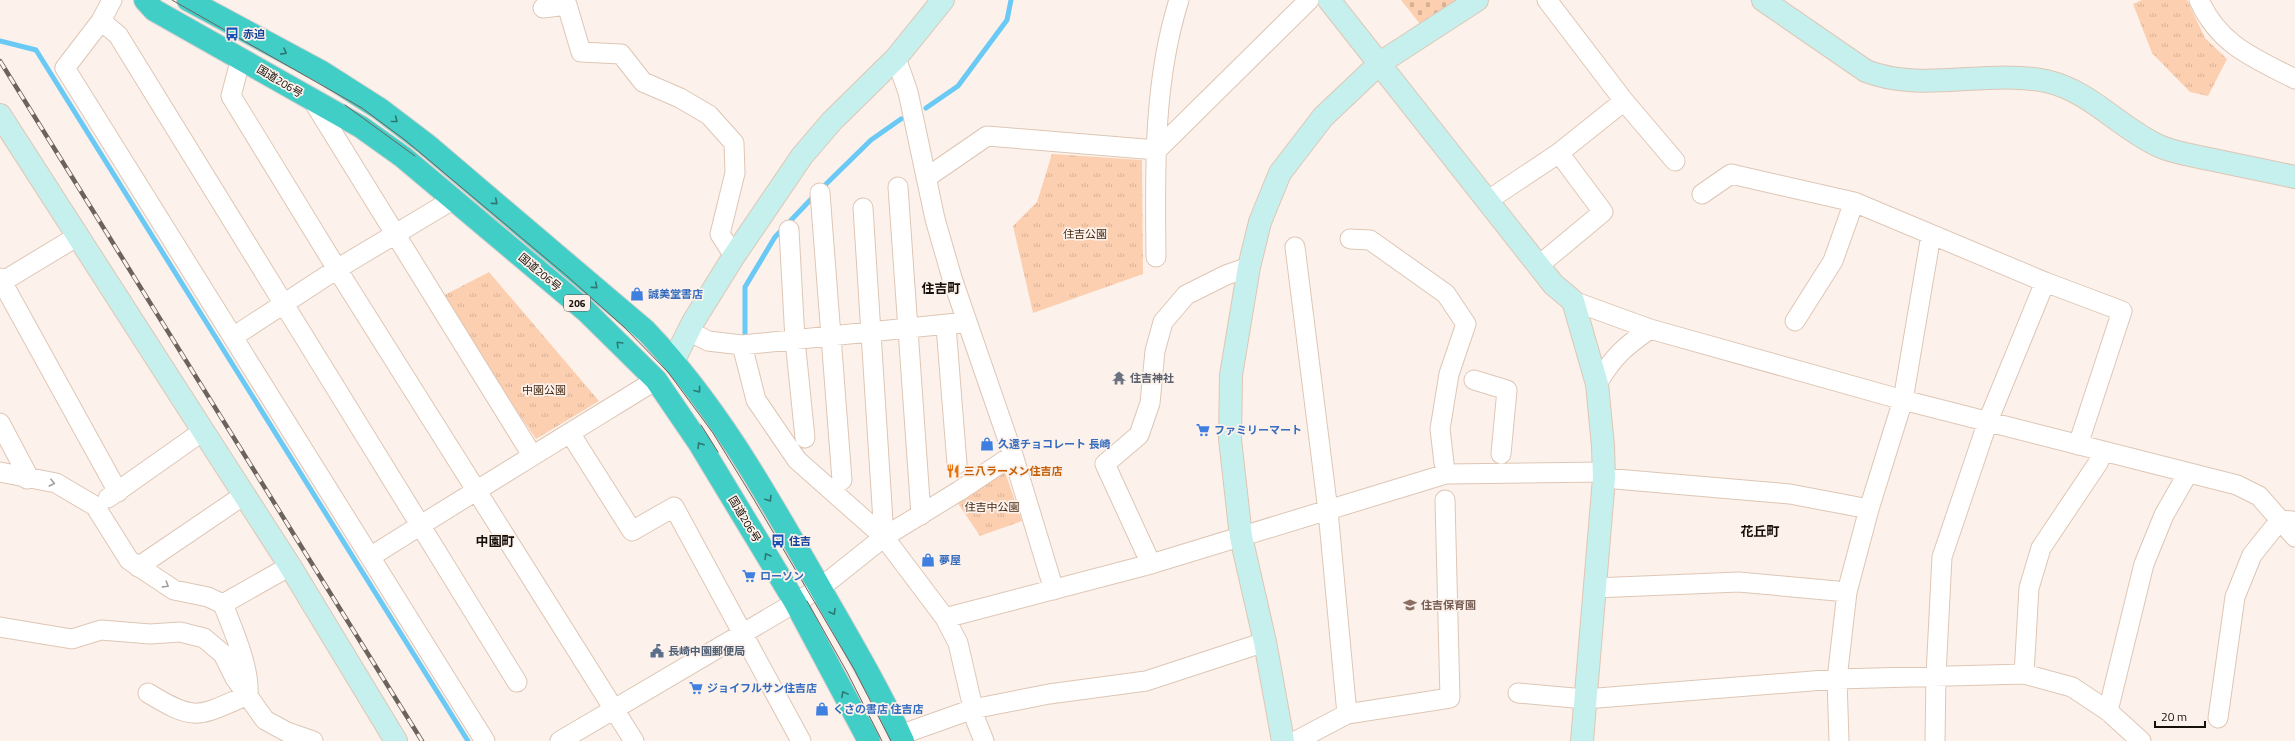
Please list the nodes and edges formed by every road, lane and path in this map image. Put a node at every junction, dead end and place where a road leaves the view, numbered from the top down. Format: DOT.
graph roads {
  1 [pos="112,0"];
  2 [pos="145,0"];
  3 [pos="188,0"];
  4 [pos="943,0"];
  5 [pos="1179,0"];
  6 [pos="1309,0"];
  7 [pos="1329,0"];
  8 [pos="1477,0"];
  9 [pos="1547,0"];
  10 [pos="1763,0"];
  11 [pos="2199,0"];
  12 [pos="207,6"];
  13 [pos="543,8"];
  14 [pos="101,21"];
  15 [pos="241,58"];
  16 [pos="896,58"];
  17 [pos="1380,63"];
  18 [pos="2295,79"];
  19 [pos="313,101"];
  20 [pos="1624,101"];
  21 [pos="0,116"];
  22 [pos="1157,150"];
  23 [pos="1558,153"];
  24 [pos="1675,161"];
  25 [pos="2295,177"];
  26 [pos="926,178"];
  27 [pos="898,188"];
  28 [pos="820,193"];
  29 [pos="1702,194"];
  30 [pos="454,199"];
  31 [pos="1487,201"];
  32 [pos="1854,202"];
  33 [pos="863,208"];
  34 [pos="789,230"];
  35 [pos="394,234"];
  36 [pos="1931,235"];
  37 [pos="78,236"];
  38 [pos="1350,239"];
  39 [pos="1295,247"];
  40 [pos="734,256"];
  41 [pos="1156,257"];
  42 [pos="1538,266"];
  43 [pos="1249,267"];
  44 [pos="337,270"];
  45 [pos="1,281"];
  46 [pos="2045,282"];
  47 [pos="1573,301"];
  48 [pos="284,304"];
  49 [pos="1795,321"];
  50 [pos="967,322"];
  51 [pos="946,326"];
  52 [pos="908,329"];
  53 [pos="1650,329"];
  54 [pos="689,330"];
  55 [pos="871,333"];
  56 [pos="832,336"];
  57 [pos="233,337"];
  58 [pos="795,340"];
  59 [pos="742,345"];
  60 [pos="674,360"];
  61 [pos="656,380"];
  62 [pos="1474,380"];
  63 [pos="1597,384"];
  64 [pos="1903,400"];
  65 [pos="1988,421"];
  66 [pos="0,423"];
  67 [pos="203,430"];
  68 [pos="570,433"];
  69 [pos="805,438"];
  70 [pos="2078,444"];
  71 [pos="2103,451"];
  72 [pos="1501,454"];
  73 [pos="532,455"];
  74 [pos="1013,455"];
  75 [pos="1444,463"];
  76 [pos="957,464"];
  77 [pos="0,472"];
  78 [pos="2188,473"];
  79 [pos="1603,475"];
  80 [pos="27,479"];
  81 [pos="842,480"];
  82 [pos="118,492"];
  83 [pos="477,492"];
  84 [pos="244,495"];
  85 [pos="1445,500"];
  86 [pos="95,506"];
  87 [pos="1869,509"];
  88 [pos="1328,511"];
  89 [pos="921,515"];
  90 [pos="2287,521"];
  91 [pos="420,525"];
  92 [pos="1241,537"];
  93 [pos="2295,537"];
  94 [pos="884,538"];
  95 [pos="370,557"];
  96 [pos="1151,564"];
  97 [pos="290,566"];
  98 [pos="138,567"];
  99 [pos="820,588"];
  100 [pos="1594,588"];
  101 [pos="1054,590"];
  102 [pos="1847,592"];
  103 [pos="795,602"];
  104 [pos="223,604"];
  105 [pos="945,618"];
  106 [pos="0,627"];
  107 [pos="744,634"];
  108 [pos="1265,642"];
  109 [pos="2024,674"];
  110 [pos="1936,675"];
  111 [pos="1837,679"];
  112 [pos="517,682"];
  113 [pos="148,693"];
  114 [pos="1518,693"];
  115 [pos="248,695"];
  116 [pos="1585,699"];
  117 [pos="615,709"];
  118 [pos="973,709"];
  119 [pos="2108,711"];
  120 [pos="1347,714"];
  121 [pos="2218,718"];
  122 [pos="901,738"];
  123 [pos="2131,738"];
  124 [pos="313,741"];
  125 [pos="391,741"];
  126 [pos="485,741"];
  127 [pos="560,741"];
  128 [pos="634,741"];
  129 [pos="801,741"];
  130 [pos="869,741"];
  131 [pos="984,741"];
  132 [pos="1283,741"];
  133 [pos="1296,741"];
  134 [pos="1582,741"];
  135 [pos="1839,741"];
  136 [pos="1935,741"];
  1 -- 14 [label="street"];
  2 -- 15 [label="highway, 国道206号 / 206"];
  3 -- 12 [label="highway, 206"];
  4 -- 16 [label="street"];
  5 -- 22 [label="street"];
  6 -- 22 [label="street"];
  7 -- 17 [label="street"];
  8 -- 17 [label="street"];
  9 -- 20 [label="street"];
  10 -- 25 [label="street"];
  11 -- 18 [label="street"];
  12 -- 60 [label="highway, 206, one-way"];
  13 -- 40 [label="street"];
  14 -- 48 [label="street"];
  14 -- 57 [label="street"];
  15 -- 19 [label="highway, 国道206号 / 206"];
  15 -- 44 [label="street"];
  16 -- 26 [label="street"];
  16 -- 40 [label="street"];
  17 -- 31 [label="street"];
  17 -- 43 [label="street"];
  19 -- 30 [label="highway, 国道206号 / 206"];
  19 -- 35 [label="street"];
  20 -- 23 [label="street"];
  20 -- 24 [label="street"];
  21 -- 37 [label="street"];
  22 -- 26 [label="street"];
  22 -- 41 [label="street"];
  23 -- 31 [label="street"];
  23 -- 42 [label="street"];
  26 -- 50 [label="street"];
  27 -- 52 [label="street"];
  28 -- 56 [label="street"];
  29 -- 32 [label="street"];
  30 -- 35 [label="street"];
  61 -- 30 [label="highway, 国道206号 / 206, one-way"];
  31 -- 42 [label="street"];
  32 -- 36 [label="street"];
  32 -- 49 [label="street"];
  33 -- 55 [label="street"];
  34 -- 58 [label="street"];
  35 -- 44 [label="street"];
  35 -- 73 [label="street"];
  36 -- 46 [label="street"];
  36 -- 64 [label="street"];
  37 -- 45 [label="street"];
  37 -- 67 [label="street"];
  38 -- 75 [label="street"];
  39 -- 88 [label="street"];
  40 -- 54 [label="street"];
  42 -- 47 [label="street"];
  43 -- 92 [label="street"];
  43 -- 96 [label="street"];
  44 -- 48 [label="street"];
  44 -- 83 [label="street"];
  45 -- 82 [label="street"];
  46 -- 65 [label="street"];
  46 -- 70 [label="street"];
  47 -- 53 [label="street"];
  47 -- 63 [label="street"];
  48 -- 57 [label="street"];
  48 -- 91 [label="street"];
  50 -- 51 [label="street"];
  50 -- 74 [label="street"];
  51 -- 52 [label="street"];
  51 -- 76 [label="street"];
  52 -- 55 [label="street"];
  52 -- 89 [label="street"];
  53 -- 63 [label="street"];
  53 -- 64 [label="street"];
  54 -- 59 [label="street"];
  54 -- 60 [label="street"];
  55 -- 56 [label="street"];
  55 -- 94 [label="street"];
  56 -- 58 [label="street"];
  56 -- 81 [label="street"];
  57 -- 95 [label="street"];
  58 -- 59 [label="street"];
  58 -- 69 [label="street"];
  59 -- 94 [label="street"];
  60 -- 99 [label="highway, 206, one-way"];
  61 -- 68 [label="street"];
  103 -- 61 [label="highway, 国道206号 / 206, one-way"];
  62 -- 72 [label="street"];
  63 -- 79 [label="street"];
  64 -- 65 [label="street"];
  64 -- 87 [label="street"];
  65 -- 70 [label="street"];
  65 -- 110 [label="street"];
  66 -- 80 [label="street"];
  67 -- 82 [label="street"];
  67 -- 84 [label="street"];
  68 -- 73 [label="street"];
  68 -- 107 [label="street"];
  70 -- 71 [label="street"];
  71 -- 78 [label="street"];
  71 -- 109 [label="street"];
  73 -- 83 [label="street"];
  74 -- 89 [label="street"];
  74 -- 101 [label="street"];
  77 -- 80 [label="street"];
  78 -- 90 [label="street"];
  78 -- 119 [label="street"];
  79 -- 87 [label="street"];
  79 -- 88 [label="street"];
  79 -- 100 [label="street"];
  80 -- 86 [label="street, one-way"];
  82 -- 86 [label="street"];
  83 -- 91 [label="street"];
  83 -- 117 [label="street"];
  84 -- 97 [label="street"];
  84 -- 98 [label="street"];
  85 -- 120 [label="street"];
  86 -- 98 [label="street"];
  87 -- 102 [label="street"];
  88 -- 92 [label="street"];
  88 -- 120 [label="street"];
  89 -- 94 [label="street"];
  90 -- 93 [label="street"];
  90 -- 121 [label="street"];
  91 -- 95 [label="street"];
  91 -- 112 [label="street"];
  92 -- 96 [label="street"];
  92 -- 108 [label="street"];
  94 -- 99 [label="street"];
  94 -- 105 [label="street"];
  95 -- 126 [label="street"];
  96 -- 101 [label="street"];
  97 -- 104 [label="street"];
  97 -- 125 [label="street"];
  98 -- 104 [label="street, one-way"];
  99 -- 103 [label="street"];
  99 -- 122 [label="highway, 206, one-way"];
  100 -- 102 [label="street"];
  100 -- 116 [label="street"];
  101 -- 105 [label="street"];
  102 -- 111 [label="street"];
  103 -- 107 [label="street"];
  130 -- 103 [label="highway, 国道206号 / 206, one-way"];
  104 -- 115 [label="street"];
  105 -- 118 [label="street"];
  106 -- 115 [label="street"];
  107 -- 117 [label="street"];
  107 -- 129 [label="street"];
  108 -- 118 [label="street"];
  108 -- 132 [label="street"];
  109 -- 110 [label="street"];
  109 -- 119 [label="street"];
  110 -- 111 [label="street"];
  110 -- 136 [label="street"];
  111 -- 116 [label="street"];
  111 -- 135 [label="street"];
  113 -- 115 [label="street"];
  114 -- 116 [label="street"];
  115 -- 124 [label="street"];
  116 -- 134 [label="street"];
  117 -- 127 [label="street"];
  117 -- 128 [label="street"];
  118 -- 122 [label="street"];
  118 -- 131 [label="street"];
  119 -- 123 [label="street"];
  120 -- 133 [label="street"];
}
